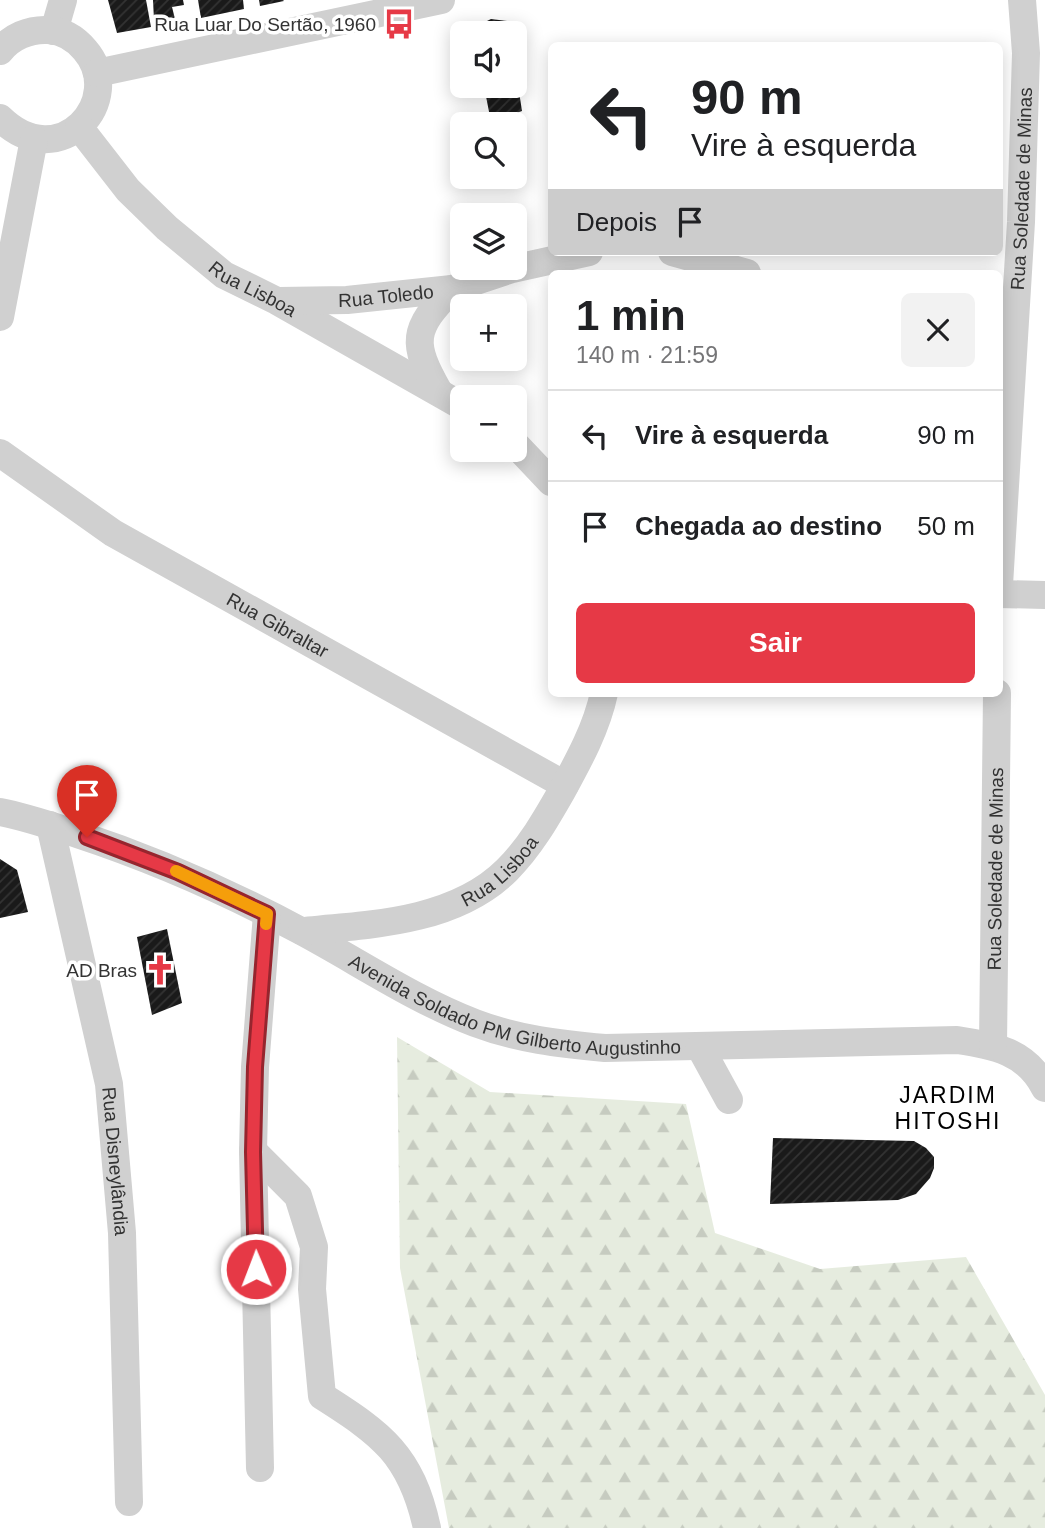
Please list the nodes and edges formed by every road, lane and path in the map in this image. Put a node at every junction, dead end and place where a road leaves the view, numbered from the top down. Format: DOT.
graph roads {
  1 [pos="63,0"];
  2 [pos="441,0"];
  3 [pos="1022,0"];
  4 [pos="54,31"];
  5 [pos="1,47"];
  6 [pos="97,73"];
  7 [pos="0,118"];
  8 [pos="79,127"];
  9 [pos="34,139"];
  10 [pos="1033,222"];
  11 [pos="571,256"];
  12 [pos="686,256"];
  13 [pos="736,270"];
  14 [pos="452,289"];
  15 [pos="277,301"];
  16 [pos="0,317"];
  17 [pos="450,398"];
  18 [pos="450,398"];
  19 [pos="0,453"];
  20 [pos="527,457"];
  21 [pos="548,479"];
  22 [pos="1003,542"];
  23 [pos="1003,594"];
  24 [pos="1045,596"];
  25 [pos="603,697"];
  26 [pos="998,697"];
  27 [pos="565,785"];
  28 [pos="0,812"];
  29 [pos="50,825"];
  30 [pos="267,914"];
  31 [pos="302,931"];
  32 [pos="993,1046"];
  33 [pos="700,1047"];
  34 [pos="1045,1088"];
  35 [pos="729,1100"];
  36 [pos="253,1152"];
  37 [pos="260,1468"];
  38 [pos="129,1502"];
  39 [pos="427,1528"];
  1 -- 4 [label="street"];
  2 -- 6 [label="street"];
  3 -- 10 [label="street, Rua Soledade de Minas"];
  4 -- 5 [label="street"];
  4 -- 6 [label="street"];
  6 -- 8 [label="street"];
  7 -- 9 [label="street"];
  8 -- 9 [label="street"];
  8 -- 15 [label="street, Rua Lisboa"];
  9 -- 16 [label="street"];
  10 -- 22 [label="street, Rua Soledade de Minas"];
  11 -- 14 [label="street, Rua Toledo"];
  12 -- 13 [label="street"];
  14 -- 15 [label="street, Rua Toledo"];
  14 -- 18 [label="street, Rua Toledo"];
  15 -- 17 [label="street, Rua Lisboa"];
  19 -- 27 [label="street, Rua Gibraltar"];
  20 -- 21 [label="street"];
  23 -- 24 [label="street"];
  25 -- 27 [label="street, Rua Lisboa"];
  26 -- 32 [label="street, Rua Soledade de Minas"];
  27 -- 31 [label="street, Rua Lisboa"];
  28 -- 29 [label="street, Avenida Soldado PM Gilberto Augustinho"];
  29 -- 30 [label="street, Avenida Soldado PM Gilberto Augustinho"];
  29 -- 38 [label="street, Rua Disneylândia"];
  30 -- 31 [label="street, Avenida Soldado PM Gilberto Augustinho"];
  30 -- 36 [label="street"];
  31 -- 33 [label="street, Avenida Soldado PM Gilberto Augustinho"];
  32 -- 33 [label="street, Avenida Soldado PM Gilberto Augustinho"];
  32 -- 34 [label="street, Avenida Soldado PM Gilberto Augustinho"];
  33 -- 35 [label="street"];
  36 -- 37 [label="street"];
  36 -- 39 [label="street"];
}
